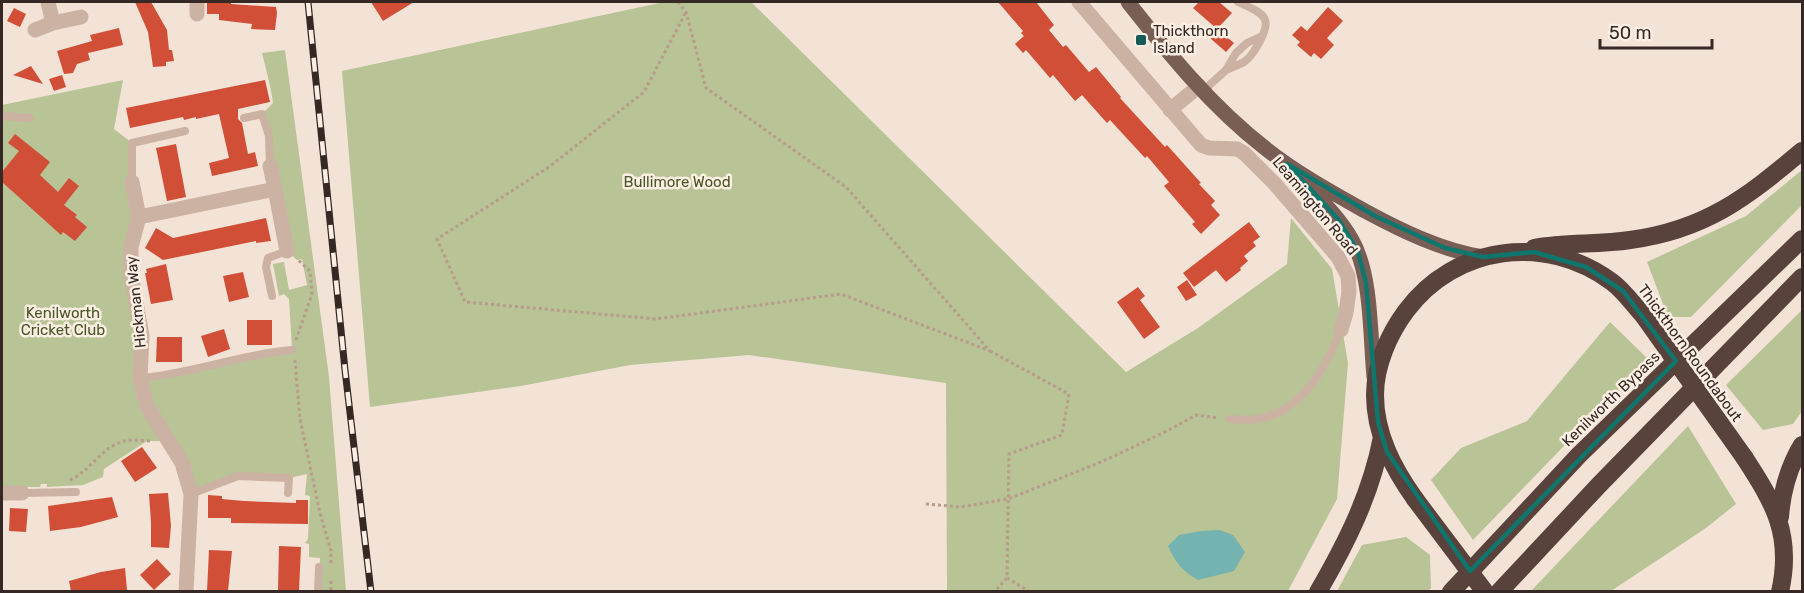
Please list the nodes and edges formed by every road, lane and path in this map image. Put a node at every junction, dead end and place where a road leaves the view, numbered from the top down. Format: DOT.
graph roads {
  1 [pos="48,2"];
  2 [pos="678,2"];
  3 [pos="1079,2"];
  4 [pos="1128,2"];
  5 [pos="1238,2"];
  6 [pos="686,12"];
  7 [pos="81,17"];
  8 [pos="53,23"];
  9 [pos="35,30"];
  10 [pos="1262,36"];
  11 [pos="1226,70"];
  12 [pos="1201,89"];
  13 [pos="1170,110"];
  14 [pos="2,116"];
  15 [pos="30,118"];
  16 [pos="244,118"];
  17 [pos="185,131"];
  18 [pos="1803,151"];
  19 [pos="1287,164"];
  20 [pos="270,166"];
  21 [pos="132,182"];
  22 [pos="274,189"];
  23 [pos="139,217"];
  24 [pos="1803,239"];
  25 [pos="1520,250"];
  26 [pos="287,251"];
  27 [pos="1483,257"];
  28 [pos="1803,277"];
  29 [pos="272,296"];
  30 [pos="1341,330"];
  31 [pos="292,350"];
  32 [pos="990,351"];
  33 [pos="140,378"];
  34 [pos="1375,395"];
  35 [pos="1230,419"];
  36 [pos="1382,437"];
  37 [pos="166,441"];
  38 [pos="1803,445"];
  39 [pos="61,481"];
  40 [pos="76,492"];
  41 [pos="2,493"];
  42 [pos="22,493"];
  43 [pos="288,493"];
  44 [pos="191,494"];
  45 [pos="1008,499"];
  46 [pos="926,504"];
  47 [pos="1780,525"];
  48 [pos="1785,553"];
  49 [pos="319,567"];
  50 [pos="331,568"];
  51 [pos="331,577"];
  52 [pos="1007,578"];
  53 [pos="186,591"];
  54 [pos="318,591"];
  55 [pos="331,591"];
  56 [pos="994,591"];
  57 [pos="1030,591"];
  58 [pos="1318,591"];
  59 [pos="1451,591"];
  60 [pos="1485,591"];
  61 [pos="1499,591"];
  62 [pos="1780,591"];
  63 [pos="1788,591"];
  1 -- 8 [label="street"];
  2 -- 6 [label="path"];
  3 -- 13 [label="street, Leamington Road"];
  4 -- 12 [label="main road, Leamington Road"];
  5 -- 10 [label="lane"];
  6 -- 32 [label="path"];
  6 -- 32 [label="path"];
  7 -- 8 [label="street"];
  8 -- 9 [label="street"];
  10 -- 11 [label="lane"];
  10 -- 11 [label="lane"];
  11 -- 12 [label="lane"];
  12 -- 13 [label="street"];
  12 -- 19 [label="main road, Leamington Road"];
  13 -- 30 [label="street, Leamington Road"];
  14 -- 15 [label="lane"];
  16 -- 20 [label="lane"];
  17 -- 21 [label="lane, Hickman Way"];
  18 -- 25 [label="highway"];
  19 -- 27 [label="main road, Leamington Road"];
  19 -- 34 [label="main road, Leamington Road"];
  20 -- 22 [label="street"];
  21 -- 23 [label="street, Hickman Way"];
  22 -- 23 [label="street"];
  22 -- 26 [label="street"];
  23 -- 33 [label="street, Hickman Way"];
  24 -- 59 [label="highway, Kenilworth Bypass"];
  25 -- 27 [label="highway, Thickthorn Roundabout"];
  25 -- 47 [label="highway, Thickthorn Roundabout, bridge"];
  26 -- 29 [label="lane"];
  26 -- 31 [label="path"];
  27 -- 34 [label="highway, Thickthorn Roundabout"];
  28 -- 61 [label="highway"];
  30 -- 35 [label="lane, Leamington Road"];
  31 -- 33 [label="lane"];
  31 -- 50 [label="path"];
  32 -- 45 [label="path"];
  33 -- 37 [label="street, Hickman Way"];
  34 -- 36 [label="highway, Thickthorn Roundabout"];
  35 -- 45 [label="path"];
  36 -- 58 [label="highway"];
  36 -- 60 [label="highway, Thickthorn Roundabout, bridge"];
  37 -- 39 [label="path"];
  37 -- 44 [label="street, Hickman Way"];
  38 -- 47 [label="highway"];
  40 -- 42 [label="lane"];
  41 -- 42 [label="street"];
  43 -- 44 [label="lane"];
  44 -- 53 [label="street, Hickman Way"];
  45 -- 46 [label="path"];
  45 -- 52 [label="path"];
  47 -- 48 [label="highway, Thickthorn Roundabout"];
  48 -- 62 [label="highway, Thickthorn Roundabout"];
  48 -- 63 [label="highway"];
  49 -- 54 [label="lane"];
  51 -- 55 [label="path"];
  52 -- 56 [label="path"];
  52 -- 57 [label="path"];
}
